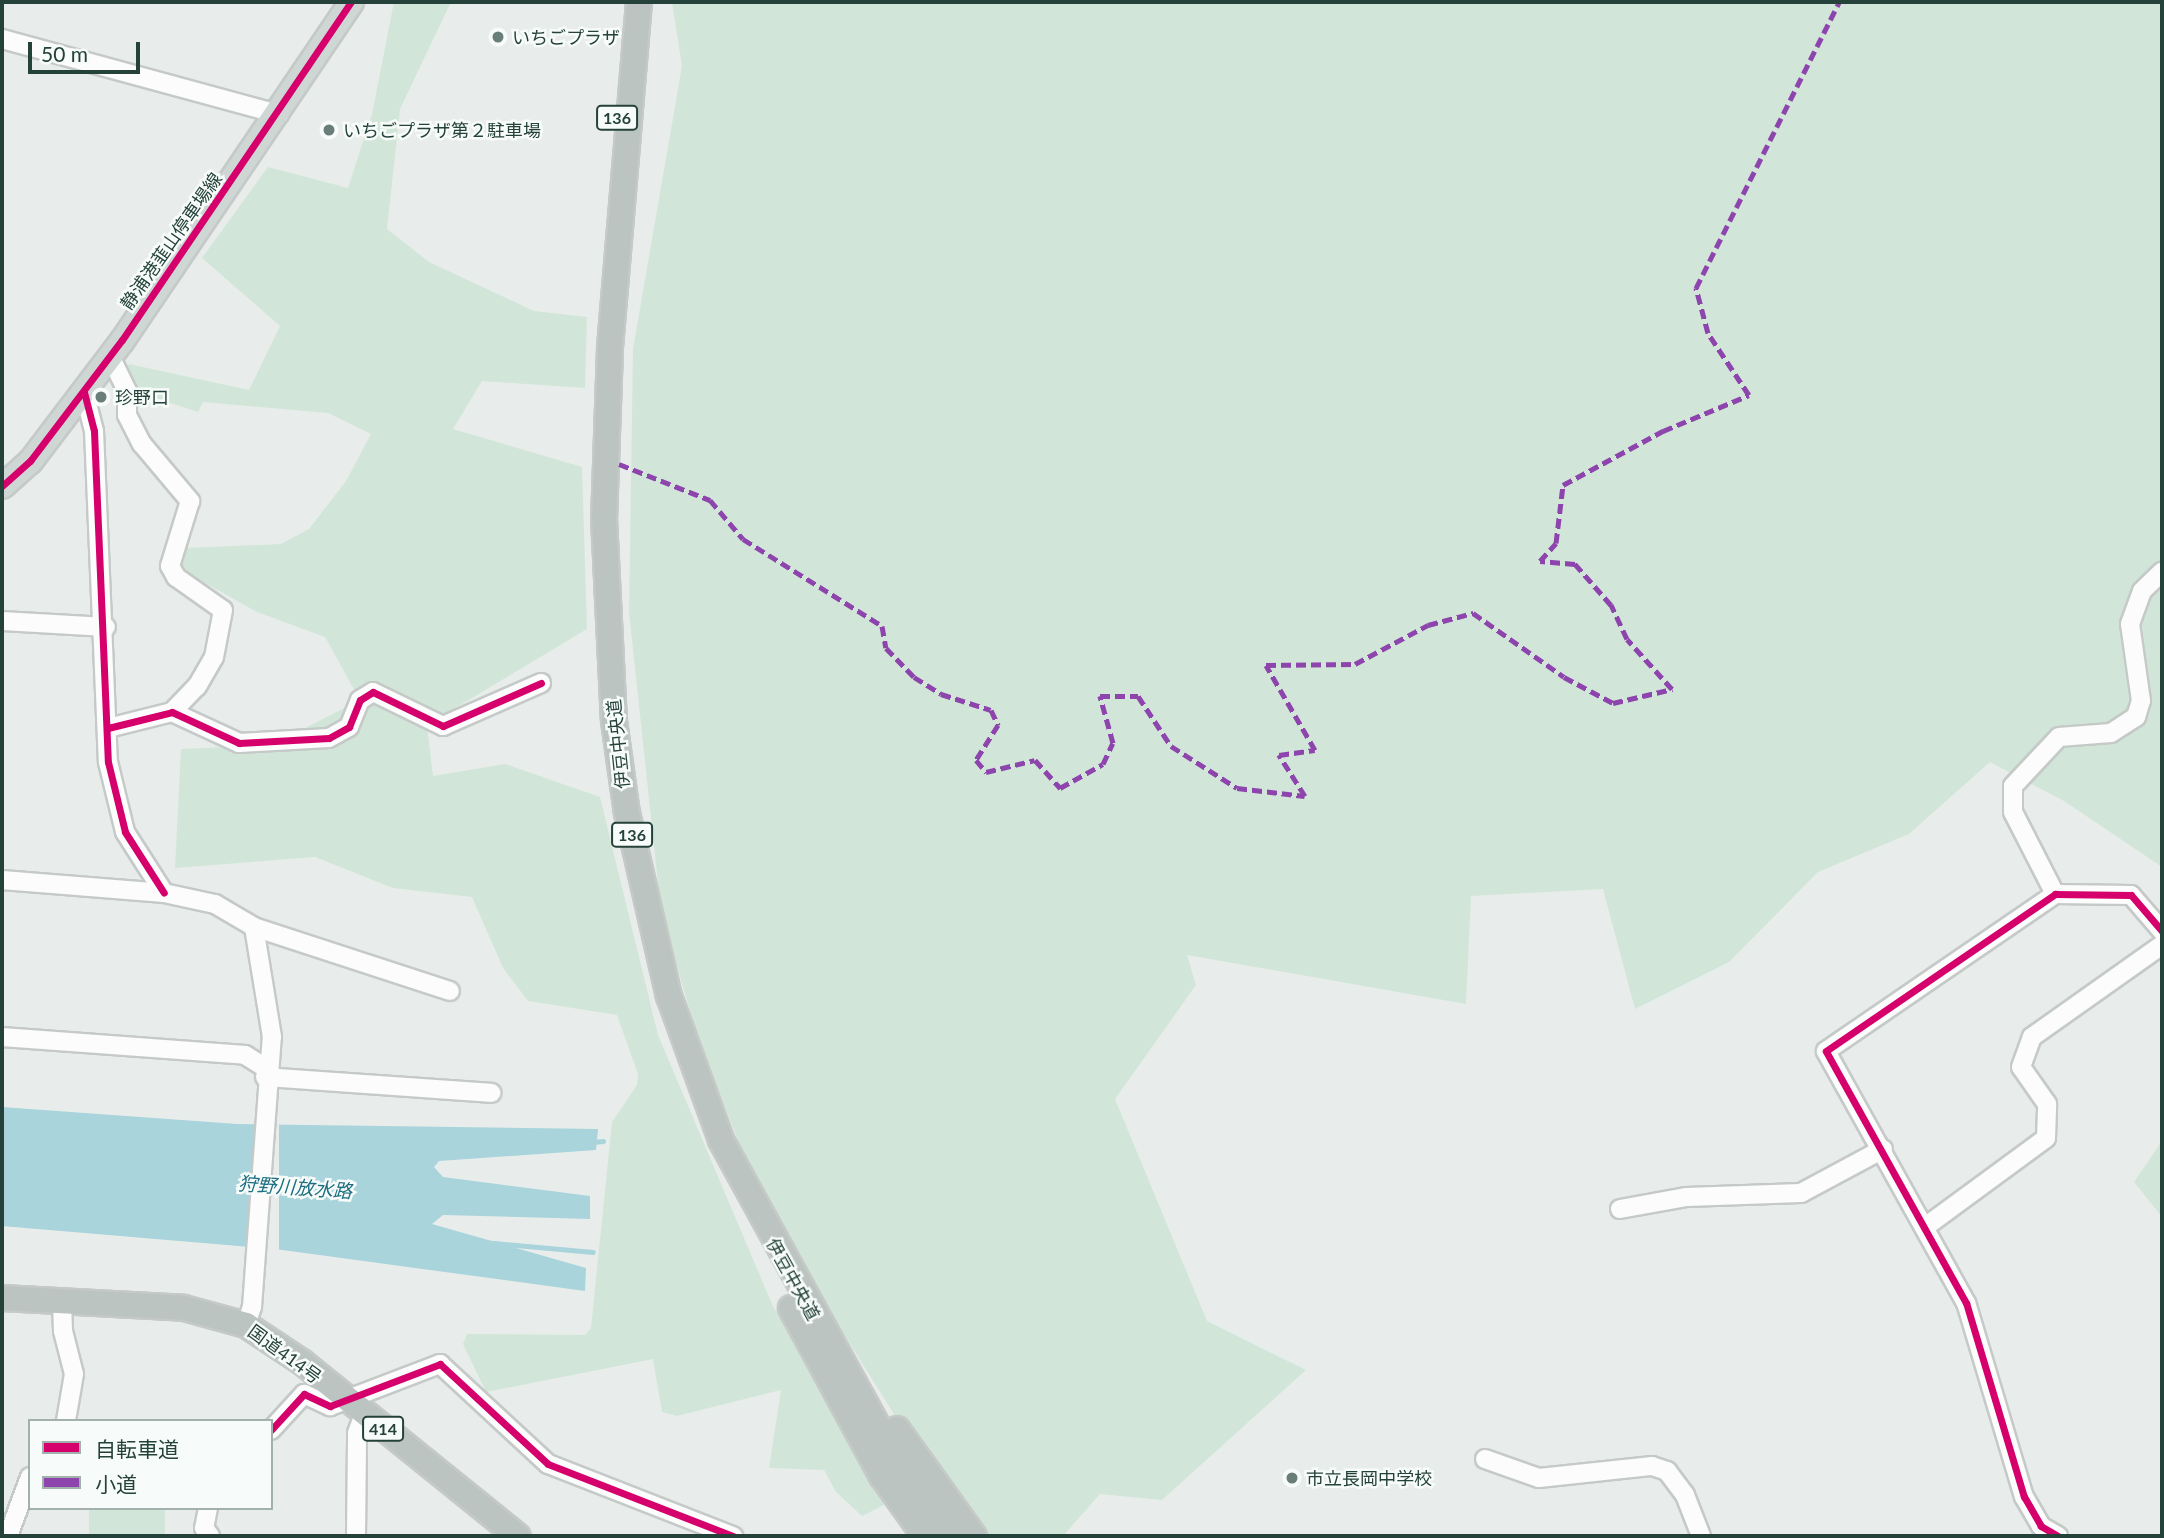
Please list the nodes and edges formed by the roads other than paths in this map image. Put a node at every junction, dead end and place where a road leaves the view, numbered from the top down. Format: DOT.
graph roads {
  1 [pos="351,2"];
  2 [pos="625,2"];
  3 [pos="639,2"];
  4 [pos="2,39"];
  5 [pos="279,114"];
  6 [pos="110,356"];
  7 [pos="84,392"];
  8 [pos="2,486"];
  9 [pos="2162,572"];
  10 [pos="2,621"];
  11 [pos="106,627"];
  12 [pos="541,683"];
  13 [pos="172,712"];
  14 [pos="107,728"];
  15 [pos="2,880"];
  16 [pos="164,893"];
  17 [pos="2055,894"];
  18 [pos="254,927"];
  19 [pos="2162,931"];
  20 [pos="2162,945"];
  21 [pos="450,990"];
  22 [pos="2,1037"];
  23 [pos="266,1078"];
  24 [pos="491,1093"];
  25 [pos="1883,1149"];
  26 [pos="1620,1209"];
  27 [pos="1925,1227"];
  28 [pos="778,1260"];
  29 [pos="2,1298"];
  30 [pos="62,1302"];
  31 [pos="246,1325"];
  32 [pos="355,1408"];
  33 [pos="66,1419"];
  34 [pos="273,1428"];
  35 [pos="1485,1459"];
  36 [pos="28,1482"];
  37 [pos="208,1510"];
  38 [pos="8,1536"];
  39 [pos="210,1536"];
  40 [pos="356,1536"];
  41 [pos="518,1536"];
  42 [pos="733,1536"];
  43 [pos="925,1536"];
  44 [pos="941,1536"];
  45 [pos="952,1536"];
  46 [pos="974,1536"];
  47 [pos="1701,1536"];
  48 [pos="2058,1536"];
  1 -- 5 [label="main road, 静浦港韮山停車場線"];
  2 -- 28 [label="highway, 伊豆中央道 / 136"];
  3 -- 28 [label="highway, 伊豆中央道 / 136"];
  4 -- 5 [label="street"];
  5 -- 6 [label="main road, 静浦港韮山停車場線"];
  6 -- 7 [label="main road, 静浦港韮山停車場線"];
  6 -- 13 [label="street"];
  7 -- 8 [label="main road, 静浦港韮山停車場線"];
  7 -- 11 [label="street"];
  9 -- 17 [label="street"];
  10 -- 11 [label="street"];
  11 -- 14 [label="street"];
  12 -- 13 [label="street"];
  13 -- 14 [label="street"];
  14 -- 16 [label="street"];
  15 -- 16 [label="street"];
  16 -- 18 [label="street"];
  17 -- 19 [label="street"];
  17 -- 25 [label="street"];
  18 -- 21 [label="street"];
  18 -- 23 [label="street"];
  20 -- 27 [label="street"];
  22 -- 23 [label="street"];
  23 -- 24 [label="street"];
  23 -- 31 [label="street"];
  25 -- 26 [label="street"];
  25 -- 27 [label="street"];
  27 -- 48 [label="street"];
  28 -- 43 [label="highway"];
  28 -- 44 [label="highway, 伊豆中央道 / 136"];
  28 -- 45 [label="highway, 伊豆中央道 / 136"];
  28 -- 46 [label="highway"];
  29 -- 30 [label="highway, 国道414号 / 414"];
  30 -- 31 [label="highway, 国道414号 / 414"];
  30 -- 33 [label="street"];
  31 -- 32 [label="highway, 国道414号 / 414"];
  32 -- 34 [label="street"];
  32 -- 40 [label="street"];
  32 -- 41 [label="highway, 国道414号 / 414"];
  32 -- 42 [label="street"];
  35 -- 47 [label="street"];
  36 -- 38 [label="street"];
  37 -- 39 [label="street"];
}
